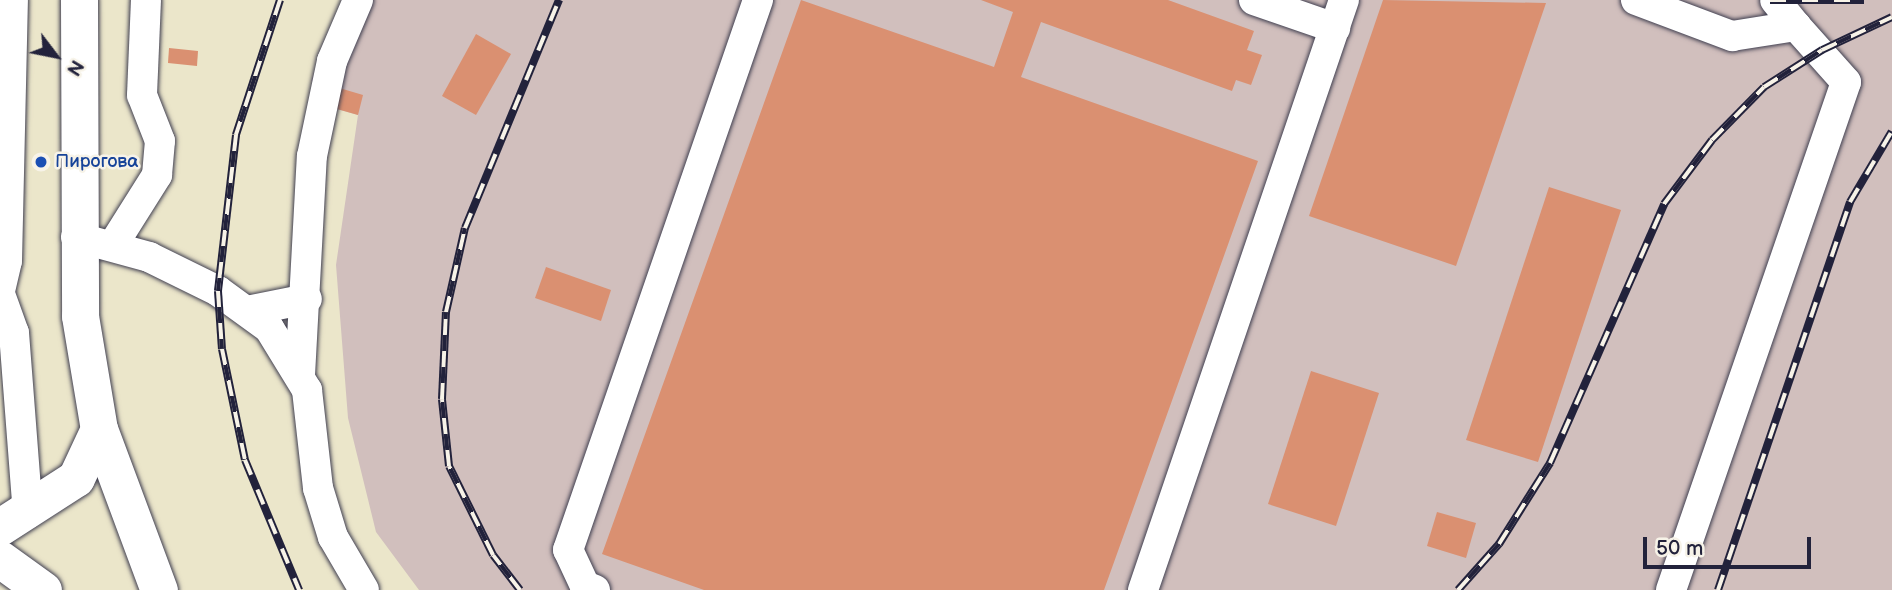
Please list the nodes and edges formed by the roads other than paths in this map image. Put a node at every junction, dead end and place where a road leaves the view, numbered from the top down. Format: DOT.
graph roads {
  1 [pos="13,0"];
  2 [pos="79,0"];
  3 [pos="146,0"];
  4 [pos="358,0"];
  5 [pos="758,0"];
  6 [pos="1254,0"];
  7 [pos="1344,0"];
  8 [pos="1636,0"];
  9 [pos="1775,0"];
  10 [pos="1796,26"];
  11 [pos="1335,28"];
  12 [pos="76,237"];
  13 [pos="113,245"];
  14 [pos="0,292"];
  15 [pos="307,299"];
  16 [pos="247,311"];
  17 [pos="300,374"];
  18 [pos="99,429"];
  19 [pos="14,520"];
  20 [pos="0,559"];
  21 [pos="43,590"];
  22 [pos="159,590"];
  23 [pos="364,590"];
  24 [pos="595,590"];
  25 [pos="1143,590"];
  26 [pos="1671,590"];
  1 -- 14 [label="street"];
  2 -- 12 [label="main road"];
  3 -- 13 [label="street"];
  4 -- 15 [label="street"];
  5 -- 24 [label="street"];
  6 -- 11 [label="street"];
  7 -- 11 [label="street"];
  8 -- 10 [label="street"];
  9 -- 10 [label="street"];
  10 -- 26 [label="street"];
  11 -- 25 [label="street"];
  12 -- 13 [label="street"];
  12 -- 18 [label="main road"];
  13 -- 16 [label="street"];
  14 -- 19 [label="street"];
  15 -- 16 [label="street"];
  15 -- 17 [label="street"];
  16 -- 17 [label="street"];
  17 -- 23 [label="street"];
  18 -- 19 [label="main road"];
  18 -- 22 [label="main road"];
  20 -- 21 [label="main road"];
}
